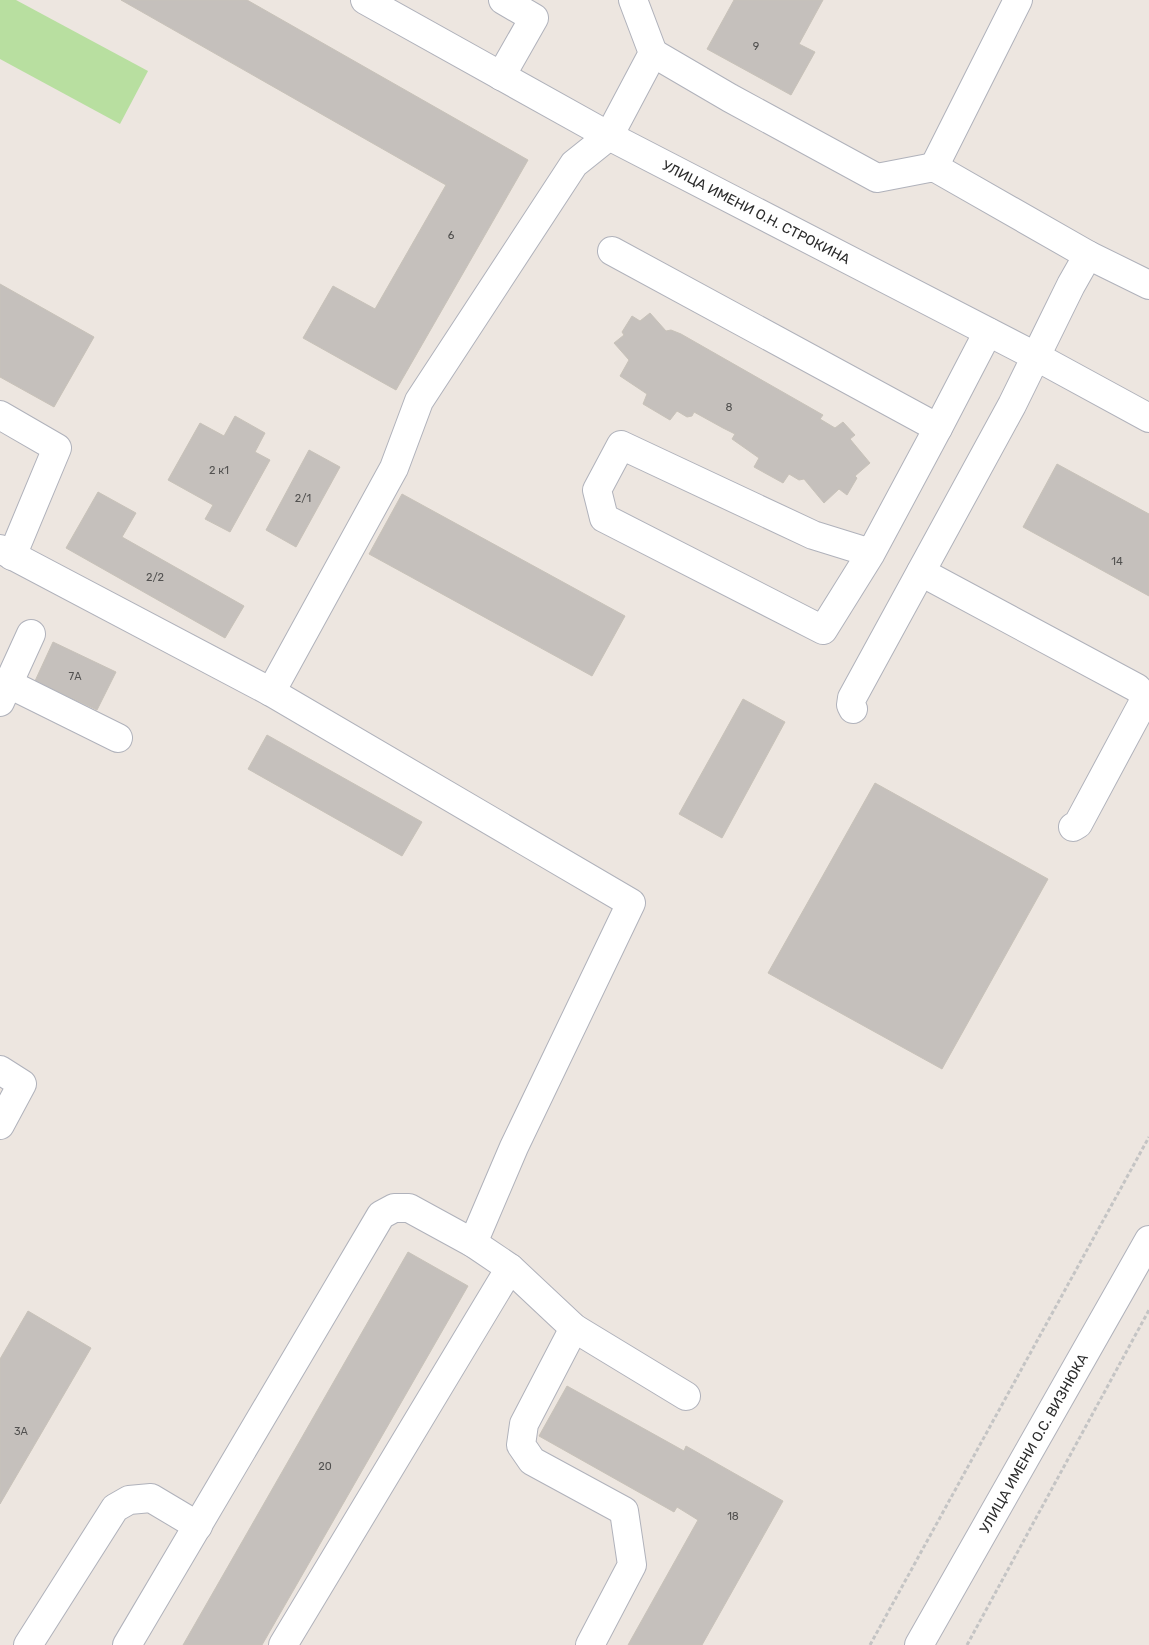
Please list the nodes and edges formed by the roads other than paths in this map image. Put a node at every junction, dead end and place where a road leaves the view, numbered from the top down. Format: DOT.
graph roads {
  1 [pos="365,0"];
  2 [pos="502,0"];
  3 [pos="634,0"];
  4 [pos="1018,0"];
  5 [pos="539,9"];
  6 [pos="653,53"];
  7 [pos="501,76"];
  8 [pos="609,136"];
  9 [pos="934,167"];
  10 [pos="612,251"];
  11 [pos="1088,255"];
  12 [pos="1149,285"];
  13 [pos="988,332"];
  14 [pos="1037,357"];
  15 [pos="0,414"];
  16 [pos="1149,418"];
  17 [pos="938,428"];
  18 [pos="6,553"];
  19 [pos="871,553"];
  20 [pos="922,572"];
  21 [pos="31,634"];
  22 [pos="271,692"];
  23 [pos="4,693"];
  24 [pos="853,709"];
  25 [pos="118,738"];
  26 [pos="1073,827"];
  27 [pos="0,1070"];
  28 [pos="0,1125"];
  29 [pos="1149,1240"];
  30 [pos="473,1243"];
  31 [pos="510,1268"];
  32 [pos="574,1328"];
  33 [pos="686,1396"];
  34 [pos="198,1526"];
  35 [pos="28,1645"];
  36 [pos="127,1645"];
  37 [pos="283,1645"];
  38 [pos="590,1645"];
  39 [pos="919,1645"];
  1 -- 7 [label="street, УЛИЦА ИМЕНИ О.Н. СТРОКИНА"];
  2 -- 5 [label="street"];
  3 -- 6 [label="street"];
  4 -- 9 [label="street"];
  5 -- 7 [label="street"];
  6 -- 8 [label="street"];
  6 -- 9 [label="street"];
  7 -- 8 [label="street, УЛИЦА ИМЕНИ О.Н. СТРОКИНА"];
  8 -- 13 [label="street, УЛИЦА ИМЕНИ О.Н. СТРОКИНА"];
  8 -- 22 [label="street"];
  9 -- 11 [label="street"];
  10 -- 17 [label="street"];
  11 -- 12 [label="street"];
  11 -- 14 [label="street"];
  13 -- 14 [label="street, УЛИЦА ИМЕНИ О.Н. СТРОКИНА"];
  13 -- 17 [label="street"];
  14 -- 16 [label="street, УЛИЦА ИМЕНИ О.Н. СТРОКИНА"];
  14 -- 20 [label="street"];
  15 -- 18 [label="street"];
  17 -- 19 [label="street"];
  18 -- 22 [label="street"];
  19 -- 19 [label="street"];
  20 -- 24 [label="street"];
  20 -- 26 [label="street"];
  21 -- 23 [label="street"];
  22 -- 30 [label="street"];
  23 -- 25 [label="street"];
  27 -- 28 [label="street"];
  29 -- 39 [label="street, УЛИЦА ИМЕНИ О.С. ВИЗНЮКА"];
  30 -- 31 [label="street"];
  30 -- 34 [label="street"];
  31 -- 32 [label="street"];
  31 -- 37 [label="street"];
  32 -- 33 [label="street"];
  32 -- 38 [label="street"];
  34 -- 35 [label="street"];
  34 -- 36 [label="street"];
}
